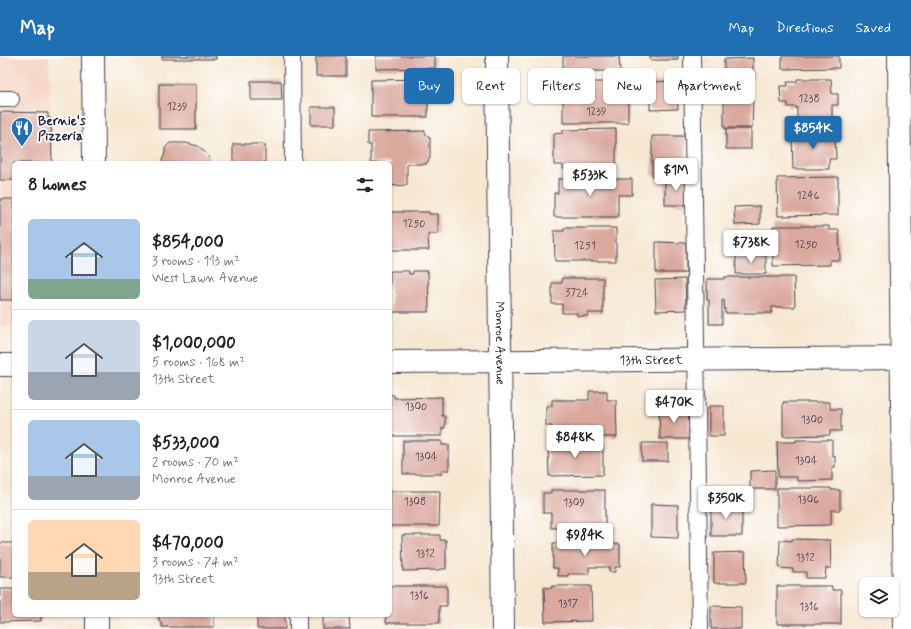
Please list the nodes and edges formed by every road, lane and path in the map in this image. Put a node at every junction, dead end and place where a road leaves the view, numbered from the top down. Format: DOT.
graph roads {
  1 [pos="93,56"];
  2 [pos="292,56"];
  3 [pos="498,56"];
  4 [pos="692,56"];
  5 [pos="899,56"];
  6 [pos="94,161"];
  7 [pos="293,161"];
  8 [pos="906,358"];
  9 [pos="697,360"];
  10 [pos="500,361"];
  11 [pos="392,362"];
  12 [pos="0,365"];
  13 [pos="12,365"];
  14 [pos="97,617"];
  15 [pos="298,617"];
  16 [pos="97,629"];
  17 [pos="298,629"];
  18 [pos="503,629"];
  19 [pos="700,629"];
  20 [pos="904,629"];
  1 -- 6 [label="street"];
  2 -- 7 [label="lane"];
  3 -- 10 [label="street, Monroe Avenue"];
  4 -- 9 [label="lane"];
  5 -- 8 [label="street"];
  8 -- 9 [label="street, 13th Street"];
  8 -- 20 [label="street"];
  9 -- 10 [label="street, 13th Street"];
  9 -- 19 [label="lane"];
  10 -- 11 [label="street, 13th Street"];
  10 -- 18 [label="street, Monroe Avenue"];
  12 -- 13 [label="street"];
  14 -- 16 [label="street"];
  15 -- 17 [label="lane"];
}
